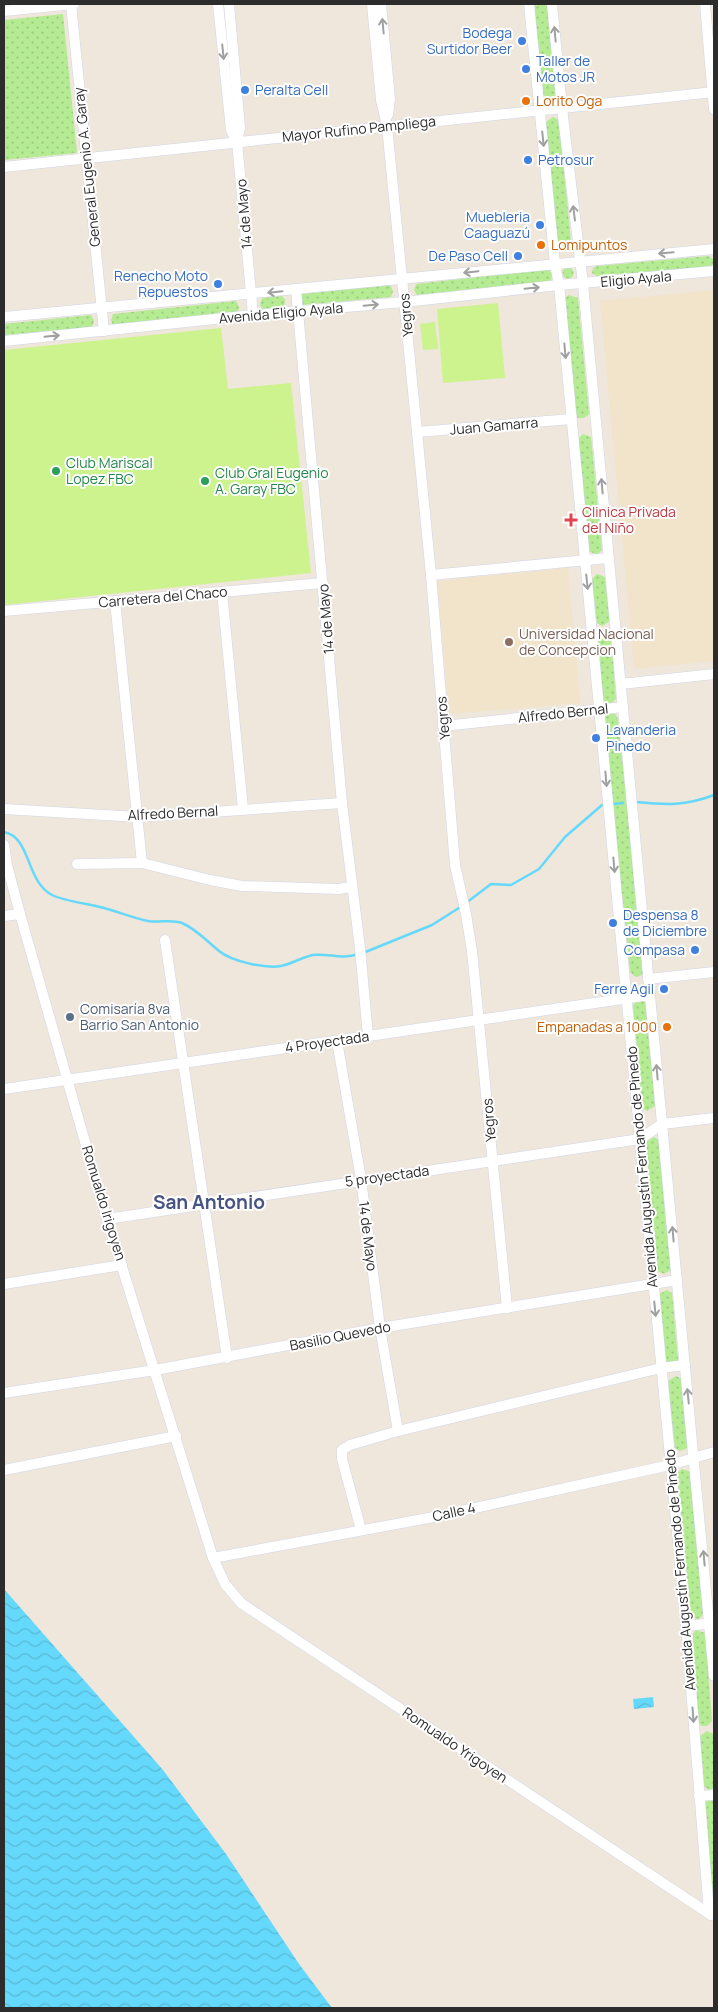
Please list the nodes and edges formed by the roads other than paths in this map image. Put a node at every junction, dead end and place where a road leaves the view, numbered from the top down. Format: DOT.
graph roads {
  1 [pos="72,4"];
  2 [pos="218,4"];
  3 [pos="229,4"];
  4 [pos="372,4"];
  5 [pos="381,4"];
  6 [pos="529,4"];
  7 [pos="552,4"];
  8 [pos="704,4"];
  9 [pos="4,11"];
  10 [pos="713,92"];
  11 [pos="562,108"];
  12 [pos="714,109"];
  13 [pos="540,110"];
  14 [pos="387,126"];
  15 [pos="237,142"];
  16 [pos="87,159"];
  17 [pos="4,167"];
  18 [pos="714,249"];
  19 [pos="579,261"];
  20 [pos="555,264"];
  21 [pos="714,271"];
  22 [pos="403,279"];
  23 [pos="583,284"];
  24 [pos="559,285"];
  25 [pos="296,289"];
  26 [pos="251,294"];
  27 [pos="404,302"];
  28 [pos="102,309"];
  29 [pos="297,312"];
  30 [pos="253,315"];
  31 [pos="4,317"];
  32 [pos="104,331"];
  33 [pos="4,341"];
  34 [pos="571,419"];
  35 [pos="418,432"];
  36 [pos="608,558"];
  37 [pos="584,560"];
  38 [pos="431,575"];
  39 [pos="323,583"];
  40 [pos="222,592"];
  41 [pos="114,601"];
  42 [pos="4,611"];
  43 [pos="714,674"];
  44 [pos="621,684"];
  45 [pos="623,707"];
  46 [pos="599,709"];
  47 [pos="443,726"];
  48 [pos="342,802"];
  49 [pos="4,809"];
  50 [pos="243,810"];
  51 [pos="138,817"];
  52 [pos="4,845"];
  53 [pos="142,863"];
  54 [pos="76,864"];
  55 [pos="5,865"];
  56 [pos="351,887"];
  57 [pos="20,914"];
  58 [pos="4,916"];
  59 [pos="165,940"];
  60 [pos="714,972"];
  61 [pos="648,979"];
  62 [pos="650,996"];
  63 [pos="627,1000"];
  64 [pos="479,1020"];
  65 [pos="368,1036"];
  66 [pos="337,1041"];
  67 [pos="185,1063"];
  68 [pos="68,1080"];
  69 [pos="4,1089"];
  70 [pos="714,1118"];
  71 [pos="662,1124"];
  72 [pos="640,1139"];
  73 [pos="493,1160"];
  74 [pos="361,1179"];
  75 [pos="204,1203"];
  76 [pos="107,1219"];
  77 [pos="122,1264"];
  78 [pos="677,1280"];
  79 [pos="4,1284"];
  80 [pos="653,1284"];
  81 [pos="507,1308"];
  82 [pos="380,1328"];
  83 [pos="227,1358"];
  84 [pos="684,1365"];
  85 [pos="661,1368"];
  86 [pos="155,1370"];
  87 [pos="4,1392"];
  88 [pos="398,1431"];
  89 [pos="176,1436"];
  90 [pos="714,1452"];
  91 [pos="694,1458"];
  92 [pos="670,1465"];
  93 [pos="4,1470"];
  94 [pos="361,1530"];
  95 [pos="213,1558"];
  96 [pos="712,1624"];
  97 [pos="686,1626"];
  98 [pos="714,1676"];
  99 [pos="714,1795"];
  100 [pos="699,1796"];
  101 [pos="711,1915"];
  1 -- 9 [label="street"];
  1 -- 16 [label="street, General Eugenio A. Garay"];
  2 -- 15 [label="street, 14 de Mayo, one-way"];
  3 -- 15 [label="street, 14 de Mayo"];
  4 -- 14 [label="street, Yegros"];
  14 -- 5 [label="street, Yegros, one-way"];
  6 -- 13 [label="street, Avenida Augustín Fernando de Pinedo"];
  11 -- 7 [label="street, Avenida Augustín Fernando de Pinedo, one-way"];
  8 -- 10 [label="street"];
  10 -- 11 [label="street, Mayor Rufino Pampliega"];
  10 -- 12 [label="street"];
  11 -- 13 [label="street, Mayor Rufino Pampliega"];
  19 -- 11 [label="street, Avenida Augustín Fernando de Pinedo, one-way"];
  13 -- 14 [label="street, Mayor Rufino Pampliega"];
  13 -- 20 [label="street, Avenida Augustín Fernando de Pinedo, one-way"];
  14 -- 15 [label="street, Mayor Rufino Pampliega"];
  14 -- 22 [label="street, Yegros"];
  15 -- 16 [label="street, Mayor Rufino Pampliega"];
  15 -- 26 [label="street, 14 de Mayo"];
  16 -- 17 [label="street, Mayor Rufino Pampliega"];
  16 -- 28 [label="street, General Eugenio A. Garay"];
  18 -- 19 [label="street, Eligio Ayala, one-way"];
  19 -- 20 [label="street, Eligio Ayala"];
  19 -- 23 [label="street, Avenida Augustín Fernando de Pinedo"];
  20 -- 22 [label="street, Avenida Eligio Ayala, one-way"];
  20 -- 24 [label="street, Avenida Augustín Fernando de Pinedo"];
  21 -- 23 [label="street, Eligio Ayala"];
  22 -- 25 [label="street, Avenida Eligio Ayala"];
  22 -- 27 [label="street, Yegros"];
  23 -- 24 [label="street, Eligio Ayala"];
  36 -- 23 [label="street, Avenida Augustín Fernando de Pinedo, one-way"];
  27 -- 24 [label="street, Avenida Eligio Ayala, one-way"];
  24 -- 34 [label="street, Avenida Augustín Fernando de Pinedo, one-way"];
  25 -- 26 [label="street, Avenida Eligio Ayala, one-way"];
  25 -- 29 [label="street, 14 de Mayo"];
  26 -- 28 [label="street, Avenida Eligio Ayala"];
  26 -- 30 [label="street, 14 de Mayo"];
  29 -- 27 [label="street, Avenida Eligio Ayala, one-way"];
  27 -- 35 [label="street, Yegros"];
  28 -- 31 [label="street, Avenida Eligio Ayala"];
  28 -- 32 [label="street, General Eugenio A. Garay"];
  29 -- 30 [label="street, Avenida Eligio Ayala"];
  29 -- 39 [label="street, 14 de Mayo"];
  30 -- 32 [label="street, Avenida Eligio Ayala"];
  33 -- 32 [label="street, Avenida Eligio Ayala, one-way"];
  34 -- 35 [label="street, Juan Gamarra"];
  34 -- 37 [label="street, Avenida Augustín Fernando de Pinedo"];
  35 -- 38 [label="street, Yegros"];
  36 -- 37 [label="street"];
  36 -- 44 [label="street, Avenida Augustín Fernando de Pinedo"];
  37 -- 38 [label="street"];
  37 -- 46 [label="street, Avenida Augustín Fernando de Pinedo, one-way"];
  38 -- 47 [label="street, Yegros"];
  39 -- 40 [label="street, Carretera del Chaco"];
  39 -- 48 [label="street, 14 de Mayo"];
  40 -- 41 [label="street, Carretera del Chaco"];
  40 -- 50 [label="street"];
  41 -- 42 [label="street, Carretera del Chaco"];
  41 -- 51 [label="street"];
  43 -- 44 [label="street"];
  44 -- 45 [label="street, Avenida Augustín Fernando de Pinedo"];
  45 -- 46 [label="street, Alfredo Bernal"];
  45 -- 61 [label="street, Avenida Augustín Fernando de Pinedo"];
  46 -- 47 [label="street, Alfredo Bernal"];
  46 -- 63 [label="street, Avenida Augustín Fernando de Pinedo, one-way"];
  47 -- 64 [label="street, Yegros"];
  48 -- 50 [label="street, Alfredo Bernal"];
  48 -- 56 [label="street, 14 de Mayo"];
  49 -- 51 [label="street, Alfredo Bernal"];
  50 -- 51 [label="street, Alfredo Bernal"];
  51 -- 53 [label="street"];
  52 -- 55 [label="street, Romualdo Irigoyen"];
  53 -- 54 [label="street"];
  53 -- 56 [label="street"];
  55 -- 57 [label="street, Romualdo Irigoyen"];
  56 -- 65 [label="street, 14 de Mayo"];
  57 -- 58 [label="street"];
  57 -- 68 [label="street, Romualdo Irigoyen"];
  59 -- 67 [label="street"];
  60 -- 61 [label="street"];
  61 -- 62 [label="street, Avenida Augustín Fernando de Pinedo"];
  62 -- 63 [label="street, 4 Proyectada"];
  71 -- 62 [label="street, Avenida Augustín Fernando de Pinedo, one-way"];
  63 -- 64 [label="street, 4 Proyectada"];
  63 -- 72 [label="street, Avenida Augustín Fernando de Pinedo"];
  64 -- 65 [label="street, 4 Proyectada"];
  64 -- 73 [label="street, Yegros"];
  65 -- 66 [label="street, 4 Proyectada"];
  66 -- 67 [label="street, 4 Proyectada"];
  66 -- 74 [label="street, 14 de Mayo"];
  67 -- 68 [label="street, 4 Proyectada"];
  67 -- 75 [label="street"];
  68 -- 69 [label="street, 4 Proyectada"];
  68 -- 76 [label="street, Romualdo Irigoyen"];
  70 -- 71 [label="street"];
  71 -- 72 [label="street, 5 proyectada"];
  78 -- 71 [label="street, Avenida Augustín Fernando de Pinedo, one-way"];
  72 -- 73 [label="street, 5 proyectada"];
  72 -- 80 [label="street, Avenida Augustín Fernando de Pinedo"];
  73 -- 74 [label="street, 5 proyectada"];
  73 -- 81 [label="street, Yegros"];
  74 -- 75 [label="street, 5 proyectada"];
  74 -- 82 [label="street, 14 de Mayo"];
  75 -- 76 [label="street, 5 proyectada"];
  75 -- 83 [label="street"];
  76 -- 77 [label="street, Romualdo Irigoyen"];
  77 -- 79 [label="street"];
  77 -- 86 [label="street, Romualdo Irigoyen"];
  78 -- 80 [label="street, Basilio Quevedo"];
  78 -- 84 [label="street, Avenida Augustín Fernando de Pinedo"];
  80 -- 81 [label="street, Basilio Quevedo"];
  80 -- 85 [label="street, Avenida Augustín Fernando de Pinedo, one-way"];
  81 -- 82 [label="street, Basilio Quevedo"];
  82 -- 83 [label="street, Basilio Quevedo"];
  82 -- 88 [label="street, 14 de Mayo"];
  83 -- 86 [label="street, Basilio Quevedo"];
  84 -- 85 [label="street"];
  91 -- 84 [label="street, Avenida Augustín Fernando de Pinedo, one-way"];
  85 -- 88 [label="street"];
  85 -- 92 [label="street, Avenida Augustín Fernando de Pinedo"];
  86 -- 87 [label="street, Basilio Quevedo"];
  86 -- 89 [label="street, Romualdo Irigoyen"];
  88 -- 94 [label="street"];
  89 -- 93 [label="street"];
  89 -- 95 [label="street, Romualdo Irigoyen"];
  90 -- 91 [label="street, Calle 4"];
  91 -- 92 [label="street, Calle 4"];
  96 -- 91 [label="street, Avenida Augustín Fernando de Pinedo, one-way"];
  92 -- 94 [label="street, Calle 4"];
  92 -- 97 [label="street, Avenida Augustín Fernando de Pinedo"];
  94 -- 95 [label="street, Calle 4"];
  95 -- 101 [label="street, Romualdo Yrigoyen"];
  96 -- 97 [label="street"];
  96 -- 98 [label="street, Avenida Augustín Fernando de Pinedo"];
  97 -- 100 [label="street, Avenida Augustín Fernando de Pinedo, one-way"];
  99 -- 100 [label="street"];
  100 -- 101 [label="street, Avenida Augustín Fernando de Pinedo"];
}
